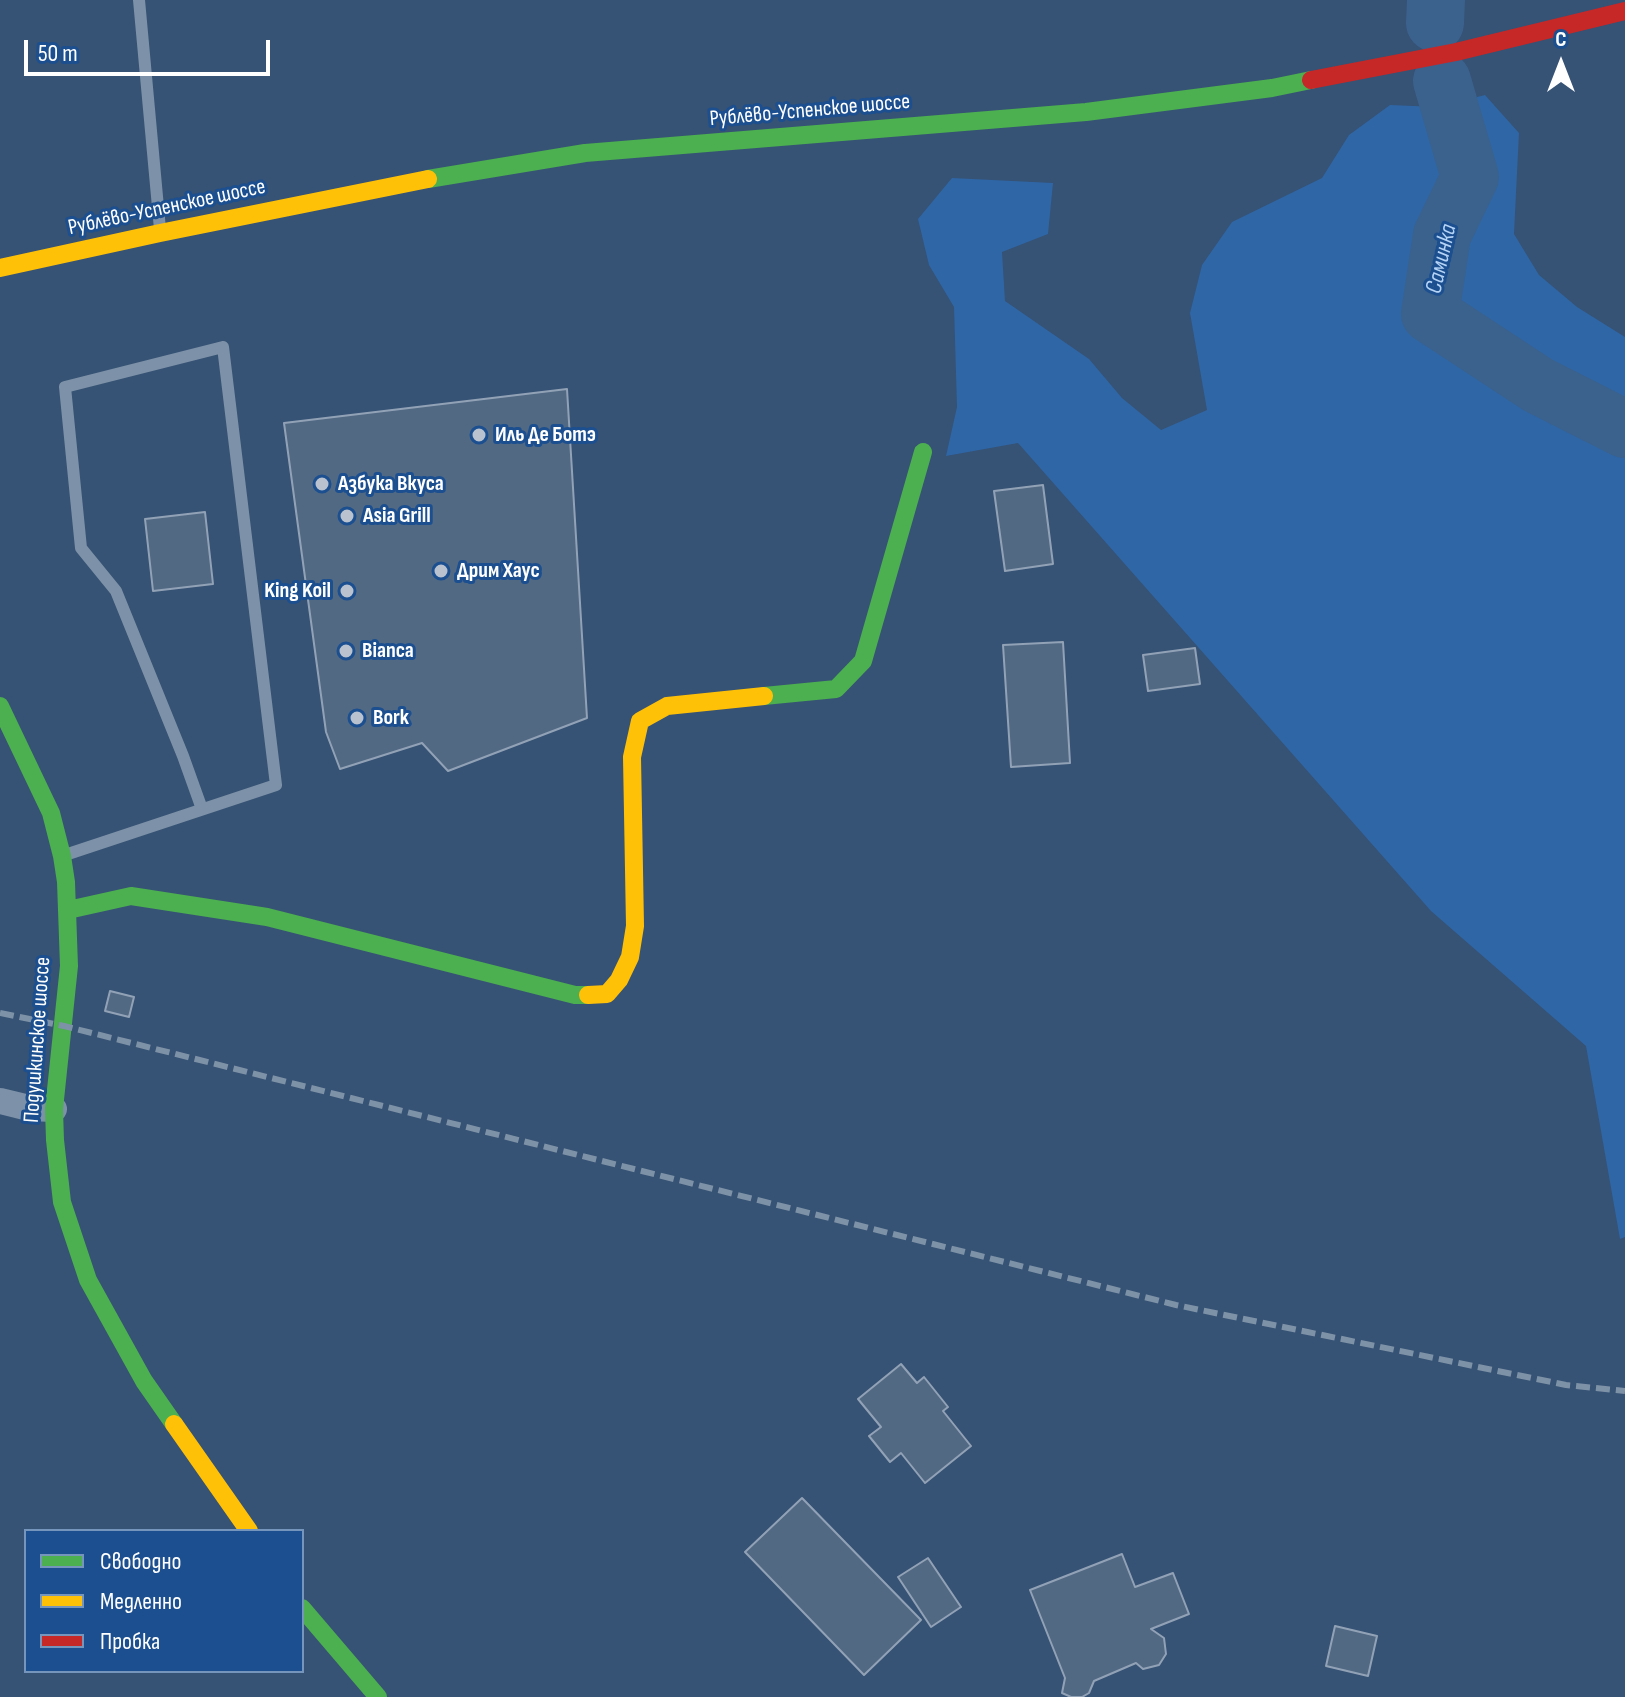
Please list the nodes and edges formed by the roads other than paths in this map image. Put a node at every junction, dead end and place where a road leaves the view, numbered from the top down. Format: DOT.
graph roads {
  1 [pos="139,0"];
  2 [pos="1625,11"];
  3 [pos="160,233"];
  4 [pos="0,268"];
  5 [pos="923,452"];
  6 [pos="0,706"];
  7 [pos="202,809"];
  8 [pos="62,856"];
  9 [pos="68,910"];
  10 [pos="0,1101"];
  11 [pos="54,1109"];
  12 [pos="248,1529"];
  13 [pos="304,1610"];
  14 [pos="378,1697"];
  1 -- 3 [label="lane"];
  2 -- 3 [label="main road, Рублёво-Успенское шоссе"];
  3 -- 4 [label="main road, Рублёво-Успенское шоссе"];
  5 -- 9 [label="main road"];
  6 -- 8 [label="main road, Подушкинское шоссе"];
  7 -- 7 [label="lane"];
  7 -- 8 [label="lane"];
  8 -- 9 [label="main road, Подушкинское шоссе"];
  9 -- 11 [label="main road, Подушкинское шоссе"];
  10 -- 11 [label="street"];
  11 -- 12 [label="main road, Подушкинское шоссе"];
  13 -- 14 [label="main road"];
}
